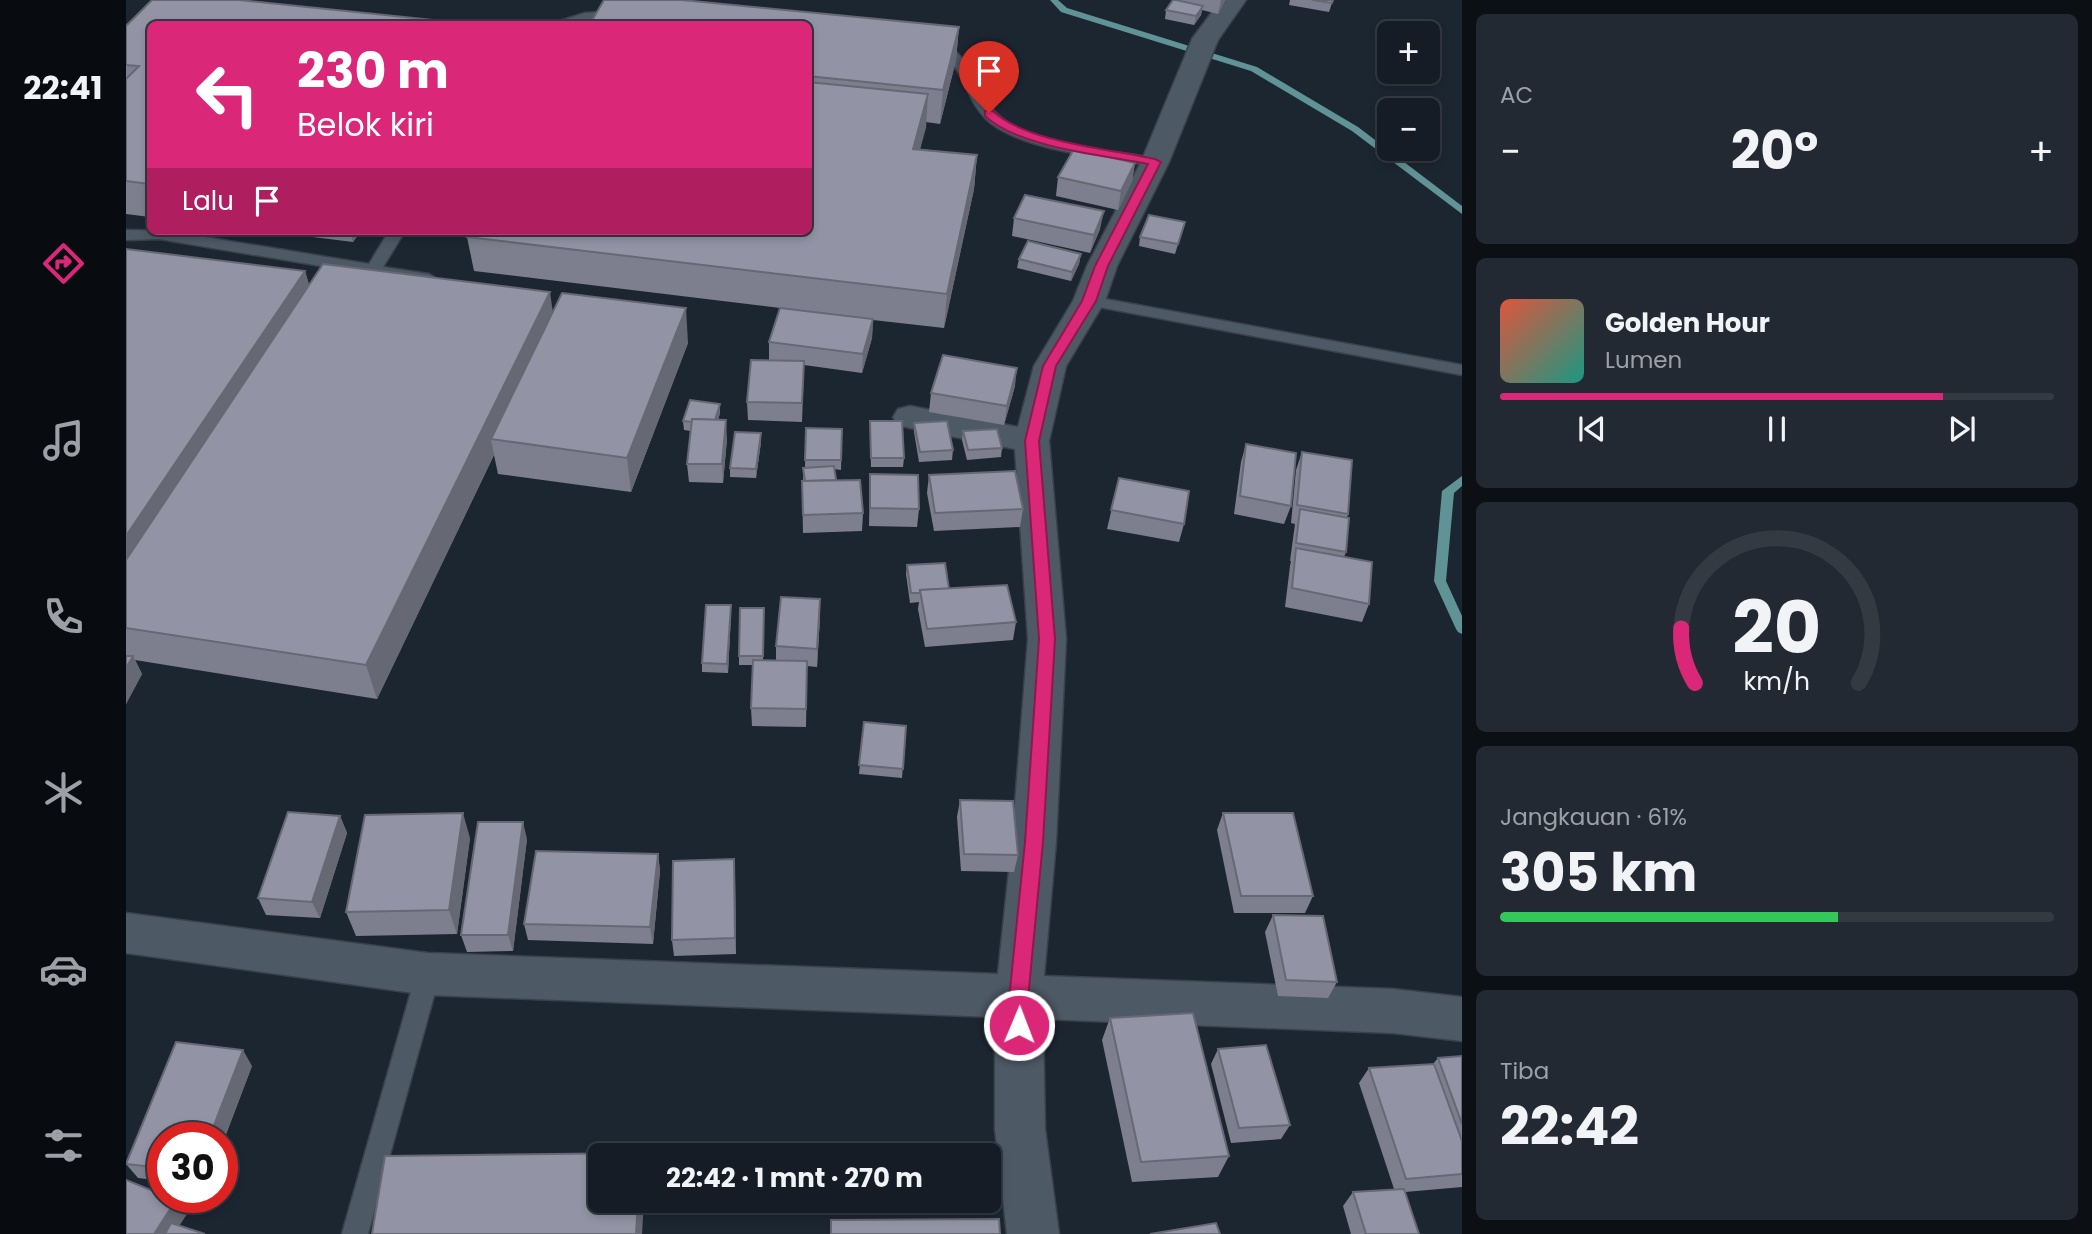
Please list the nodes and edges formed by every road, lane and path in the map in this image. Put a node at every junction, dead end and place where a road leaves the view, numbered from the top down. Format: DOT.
graph roads {
  1 [pos="1234,0"];
  2 [pos="635,15"];
  3 [pos="570,21"];
  4 [pos="920,43"];
  5 [pos="1155,162"];
  6 [pos="147,234"];
  7 [pos="126,235"];
  8 [pos="165,235"];
  9 [pos="395,235"];
  10 [pos="374,269"];
  11 [pos="442,282"];
  12 [pos="1089,301"];
  13 [pos="1462,370"];
  14 [pos="910,417"];
  15 [pos="1032,441"];
  16 [pos="126,933"];
  17 [pos="428,974"];
  18 [pos="1018,999"];
  19 [pos="1462,1019"];
  20 [pos="355,1234"];
  21 [pos="1033,1234"];
  1 -- 5 [label="street"];
  2 -- 3 [label="lane"];
  4 -- 5 [label="lane"];
  5 -- 12 [label="street"];
  6 -- 7 [label="lane"];
  8 -- 10 [label="lane"];
  9 -- 10 [label="lane"];
  10 -- 11 [label="lane"];
  12 -- 13 [label="lane"];
  12 -- 15 [label="street"];
  14 -- 15 [label="street"];
  15 -- 18 [label="street"];
  16 -- 17 [label="street"];
  17 -- 18 [label="street"];
  17 -- 20 [label="lane"];
  18 -- 19 [label="street"];
  18 -- 21 [label="street"];
}
